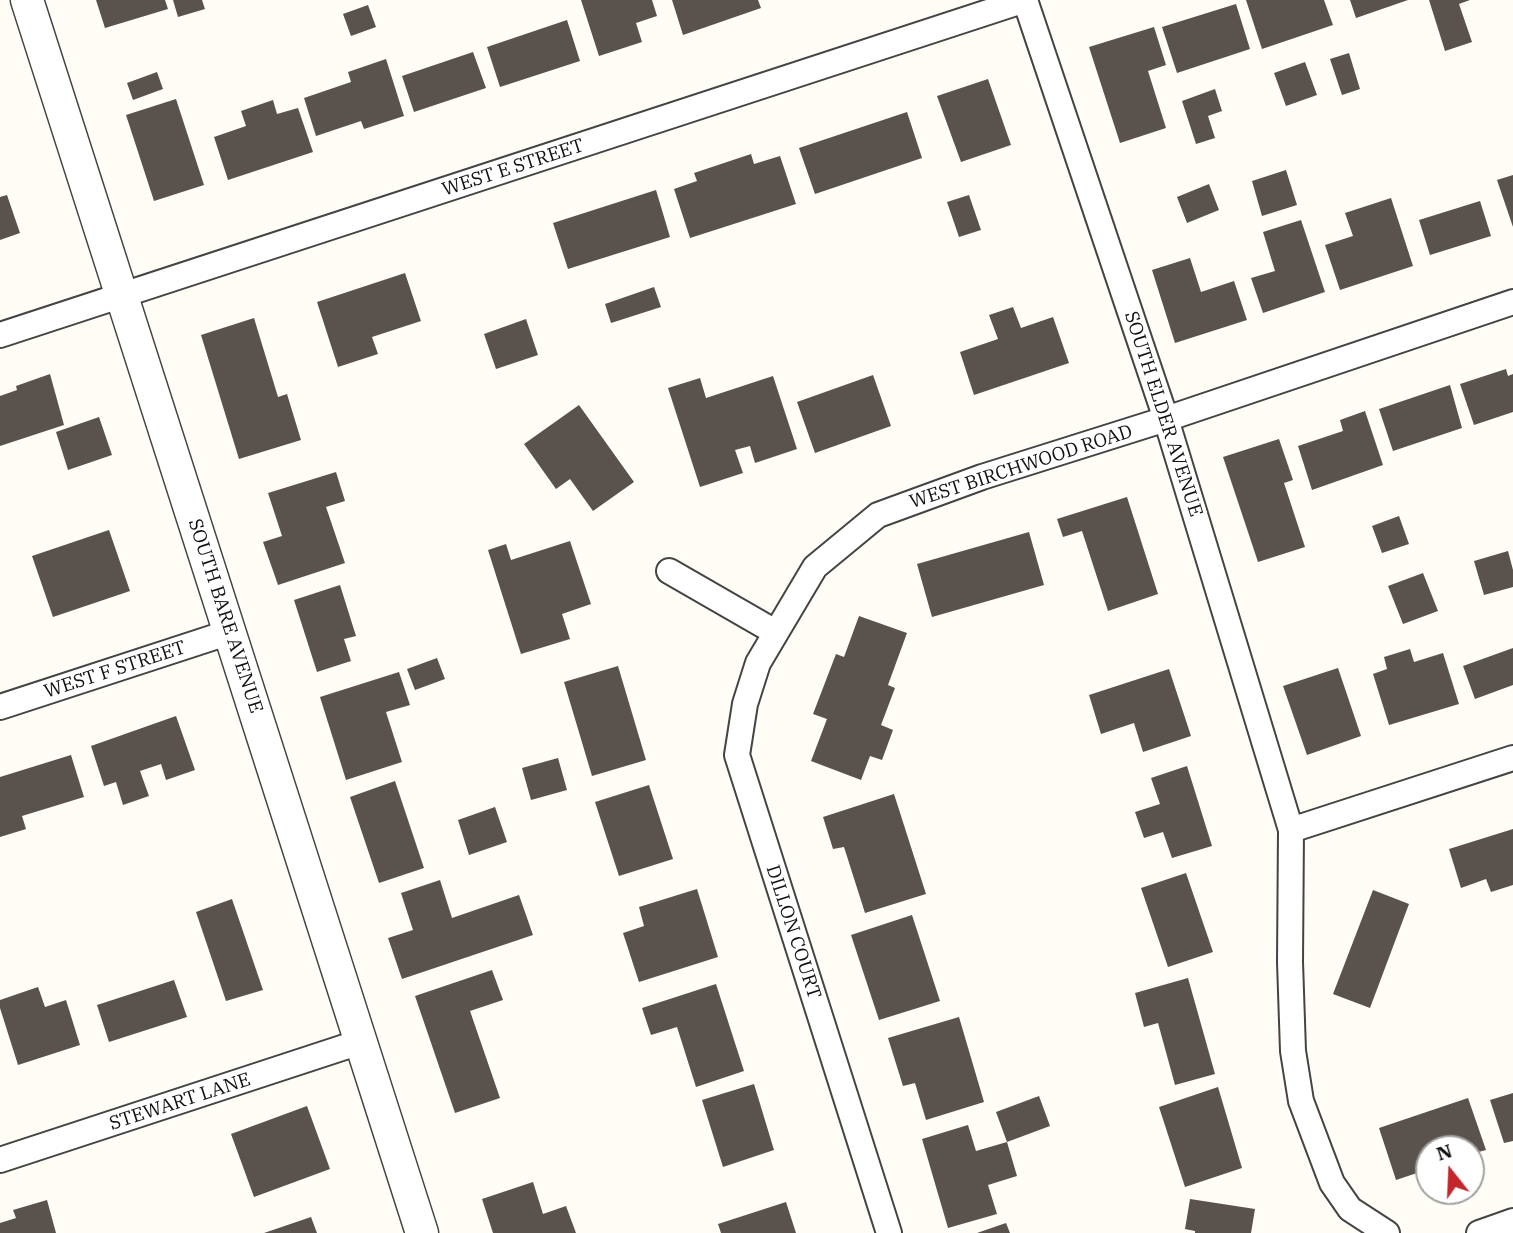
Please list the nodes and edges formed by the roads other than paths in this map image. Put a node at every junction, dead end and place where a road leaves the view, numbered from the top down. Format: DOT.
graph roads {
  1 [pos="27,0"];
  2 [pos="1025,0"];
  3 [pos="123,295"];
  4 [pos="1513,303"];
  5 [pos="0,335"];
  6 [pos="1166,419"];
  7 [pos="669,571"];
  8 [pos="230,632"];
  9 [pos="775,632"];
  10 [pos="0,707"];
  11 [pos="1513,758"];
  12 [pos="1291,830"];
  13 [pos="360,1042"];
  14 [pos="0,1160"];
  15 [pos="1513,1221"];
  16 [pos="1384,1232"];
  17 [pos="422,1233"];
  18 [pos="890,1233"];
  19 [pos="1479,1233"];
  1 -- 3 [label="street, SOUTH BARE AVENUE"];
  2 -- 3 [label="street, WEST E STREET"];
  2 -- 6 [label="street, SOUTH ELDER AVENUE"];
  3 -- 5 [label="street, WEST E STREET"];
  3 -- 8 [label="street, SOUTH BARE AVENUE"];
  4 -- 6 [label="street, WEST BIRCHWOOD ROAD"];
  6 -- 9 [label="street, WEST BIRCHWOOD ROAD"];
  6 -- 12 [label="street, SOUTH ELDER AVENUE"];
  7 -- 9 [label="street"];
  8 -- 10 [label="street, WEST F STREET"];
  8 -- 13 [label="street, SOUTH BARE AVENUE"];
  9 -- 18 [label="street, DILLON COURT"];
  11 -- 12 [label="street"];
  12 -- 16 [label="street, SOUTH ELDER AVENUE"];
  13 -- 14 [label="street, STEWART LANE"];
  13 -- 17 [label="street, SOUTH BARE AVENUE"];
  15 -- 19 [label="street"];
}
